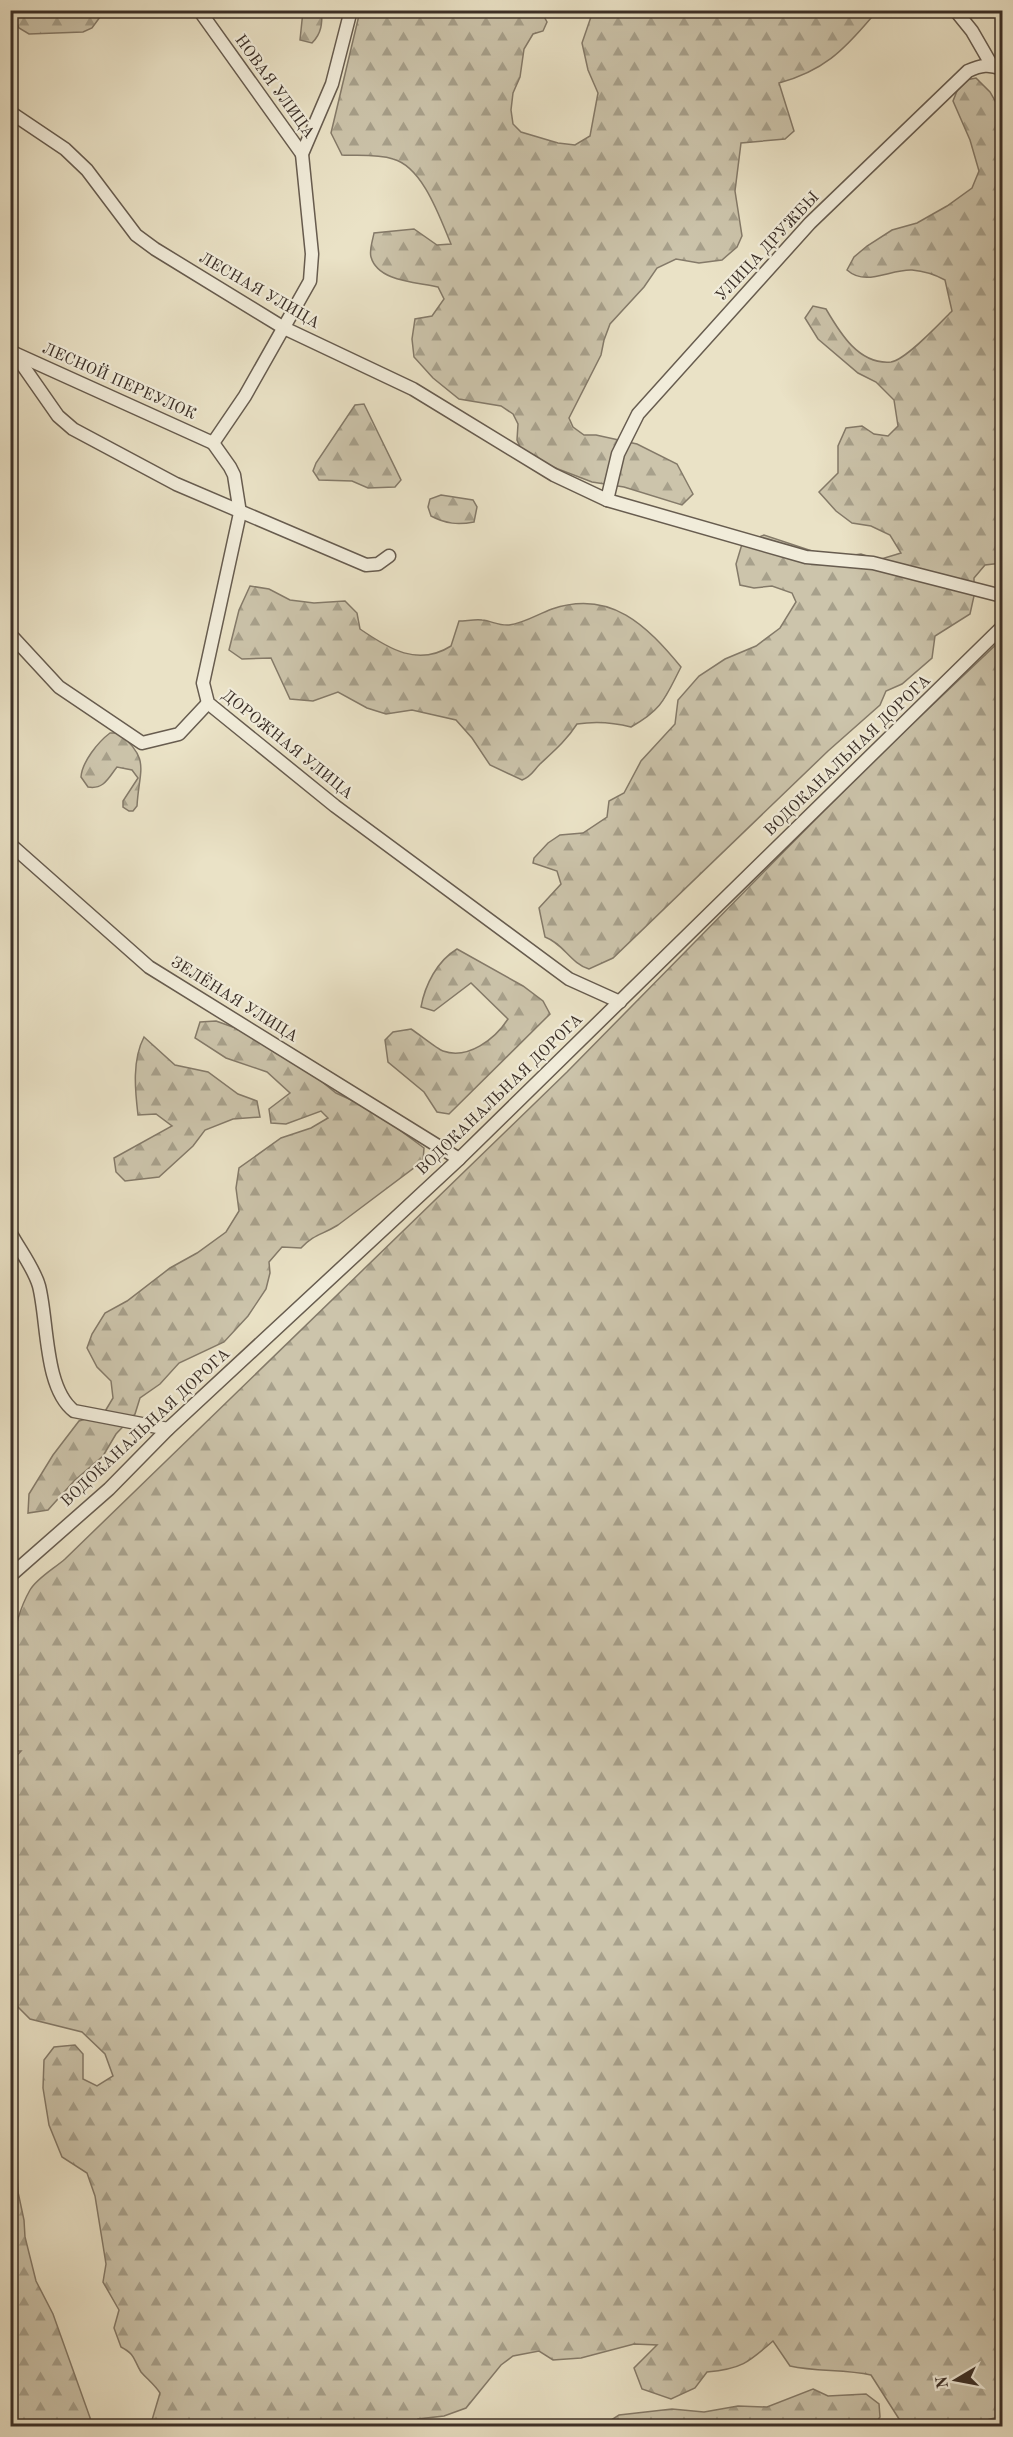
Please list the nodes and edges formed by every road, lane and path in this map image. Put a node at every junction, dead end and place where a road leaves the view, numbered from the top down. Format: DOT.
graph roads {
  1 [pos="199,10"];
  2 [pos="351,10"];
  3 [pos="955,10"];
  4 [pos="997,67"];
  5 [pos="10,112"];
  6 [pos="302,154"];
  7 [pos="284,328"];
  8 [pos="12,352"];
  9 [pos="213,443"];
  10 [pos="607,500"];
  11 [pos="240,513"];
  12 [pos="390,556"];
  13 [pos="1002,596"];
  14 [pos="1002,627"];
  15 [pos="10,634"];
  16 [pos="208,703"];
  17 [pos="10,844"];
  18 [pos="620,1002"];
  19 [pos="459,1159"];
  20 [pos="10,1232"];
  21 [pos="168,1429"];
  22 [pos="10,1576"];
  1 -- 6 [label="street, НОВАЯ УЛИЦА"];
  2 -- 6 [label="street"];
  3 -- 4 [label="street"];
  4 -- 10 [label="street, УЛИЦА ДРУЖБЫ"];
  5 -- 7 [label="street, ЛЕСНАЯ УЛИЦА"];
  6 -- 7 [label="street"];
  7 -- 9 [label="street"];
  7 -- 10 [label="street, ЛЕСНАЯ УЛИЦА"];
  8 -- 9 [label="street, ЛЕСНОЙ ПЕРЕУЛОК"];
  8 -- 11 [label="street"];
  9 -- 11 [label="street, ДОРОЖНАЯ УЛИЦА"];
  10 -- 13 [label="street, ЛЕСНАЯ УЛИЦА"];
  11 -- 12 [label="street"];
  11 -- 16 [label="street, ДОРОЖНАЯ УЛИЦА"];
  14 -- 18 [label="street, ВОДОКАНАЛЬНАЯ ДОРОГА"];
  15 -- 16 [label="street"];
  16 -- 18 [label="street, ДОРОЖНАЯ УЛИЦА"];
  17 -- 19 [label="street, ЗЕЛЁНАЯ УЛИЦА"];
  18 -- 19 [label="street, ВОДОКАНАЛЬНАЯ ДОРОГА"];
  19 -- 21 [label="street, ВОДОКАНАЛЬНАЯ ДОРОГА"];
  20 -- 21 [label="street"];
  21 -- 22 [label="street, ВОДОКАНАЛЬНАЯ ДОРОГА"];
}
